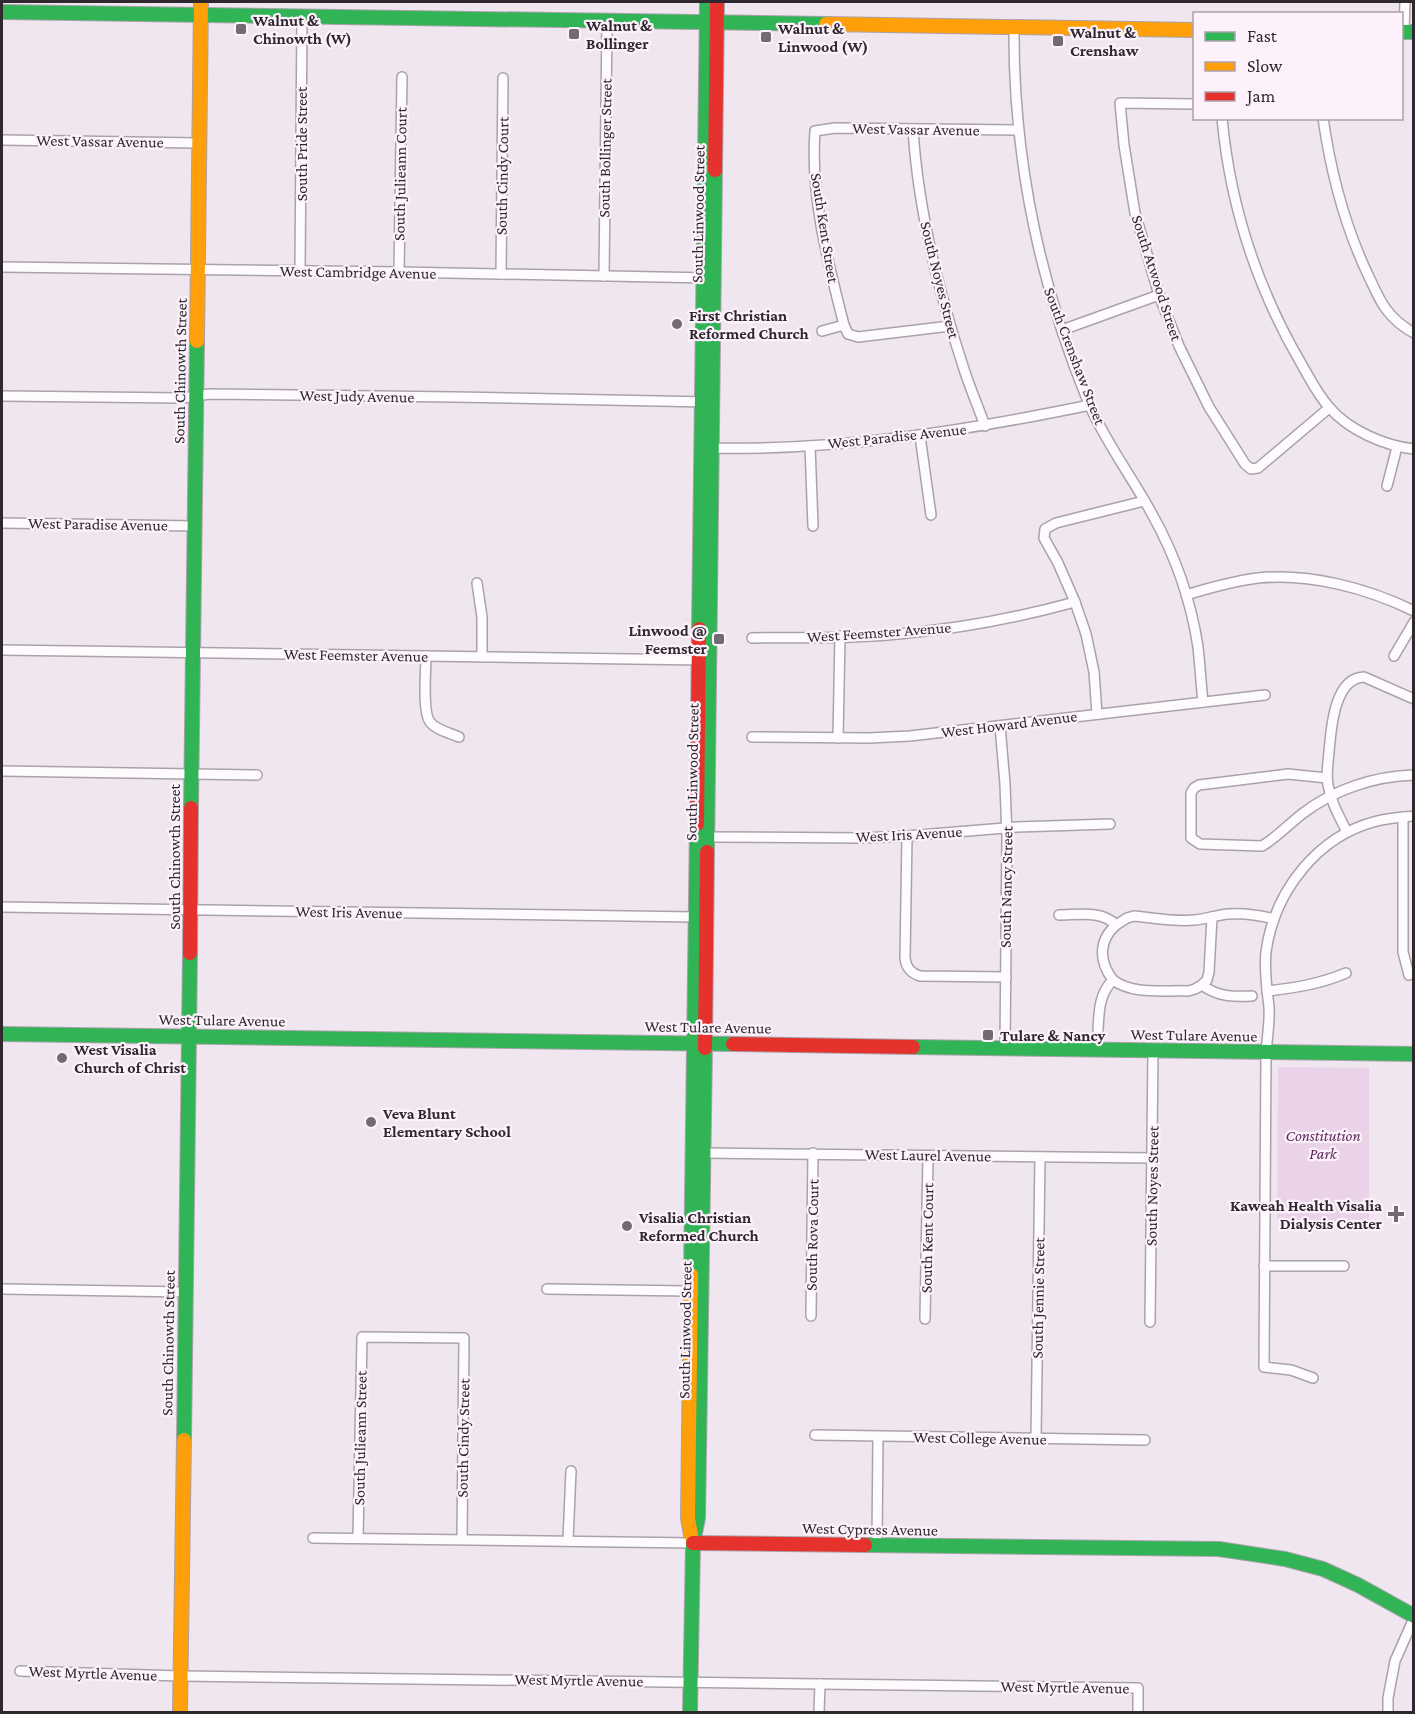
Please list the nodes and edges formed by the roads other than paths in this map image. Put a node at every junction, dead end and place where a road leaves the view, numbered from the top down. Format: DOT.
graph roads {
  1 [pos="707,2"];
  2 [pos="717,2"];
  3 [pos="1405,2"];
  4 [pos="201,8"];
  5 [pos="2,12"];
  6 [pos="302,16"];
  7 [pos="607,21"];
  8 [pos="712,23"];
  9 [pos="1014,27"];
  10 [pos="1193,30"];
  11 [pos="1406,32"];
  12 [pos="402,77"];
  13 [pos="503,78"];
  14 [pos="1193,104"];
  15 [pos="1222,120"];
  16 [pos="1323,120"];
  17 [pos="913,129"];
  18 [pos="814,130"];
  19 [pos="1018,130"];
  20 [pos="2,140"];
  21 [pos="199,142"];
  22 [pos="2,267"];
  23 [pos="197,270"];
  24 [pos="300,271"];
  25 [pos="399,272"];
  26 [pos="501,274"];
  27 [pos="603,276"];
  28 [pos="709,278"];
  29 [pos="1159,295"];
  30 [pos="844,325"];
  31 [pos="950,326"];
  32 [pos="1062,330"];
  33 [pos="822,331"];
  34 [pos="1413,333"];
  35 [pos="2,396"];
  36 [pos="196,396"];
  37 [pos="708,402"];
  38 [pos="1090,405"];
  39 [pos="1329,408"];
  40 [pos="984,426"];
  41 [pos="920,436"];
  42 [pos="810,446"];
  43 [pos="1397,447"];
  44 [pos="707,448"];
  45 [pos="1413,449"];
  46 [pos="1387,486"];
  47 [pos="1144,501"];
  48 [pos="931,515"];
  49 [pos="2,523"];
  50 [pos="195,526"];
  51 [pos="813,526"];
  52 [pos="477,583"];
  53 [pos="1186,595"];
  54 [pos="1075,602"];
  55 [pos="1413,611"];
  56 [pos="1413,622"];
  57 [pos="840,636"];
  58 [pos="752,638"];
  59 [pos="2,650"];
  60 [pos="193,652"];
  61 [pos="426,656"];
  62 [pos="1394,656"];
  63 [pos="482,657"];
  64 [pos="705,661"];
  65 [pos="1265,695"];
  66 [pos="1413,699"];
  67 [pos="1203,702"];
  68 [pos="1097,714"];
  69 [pos="1000,726"];
  70 [pos="459,736"];
  71 [pos="752,737"];
  72 [pos="838,738"];
  73 [pos="2,771"];
  74 [pos="191,774"];
  75 [pos="257,775"];
  76 [pos="1413,775"];
  77 [pos="1327,777"];
  78 [pos="1330,797"];
  79 [pos="1408,816"];
  80 [pos="1110,824"];
  81 [pos="1007,827"];
  82 [pos="1347,832"];
  83 [pos="907,836"];
  84 [pos="708,837"];
  85 [pos="707,906"];
  86 [pos="2,907"];
  87 [pos="190,909"];
  88 [pos="1059,915"];
  89 [pos="696,917"];
  90 [pos="1212,917"];
  91 [pos="1274,920"];
  92 [pos="1116,925"];
  93 [pos="1347,973"];
  94 [pos="1409,975"];
  95 [pos="1006,977"];
  96 [pos="1113,981"];
  97 [pos="1202,985"];
  98 [pos="1267,991"];
  99 [pos="1252,996"];
  100 [pos="1098,1030"];
  101 [pos="2,1034"];
  102 [pos="190,1036"];
  103 [pos="700,1044"];
  104 [pos="1005,1049"];
  105 [pos="1153,1051"];
  106 [pos="1266,1053"];
  107 [pos="1413,1054"];
  108 [pos="704,1153"];
  109 [pos="813,1153"];
  110 [pos="928,1156"];
  111 [pos="1040,1157"];
  112 [pos="1152,1158"];
  113 [pos="693,1166"];
  114 [pos="1264,1266"];
  115 [pos="1344,1266"];
  116 [pos="547,1288"];
  117 [pos="2,1289"];
  118 [pos="690,1290"];
  119 [pos="186,1292"];
  120 [pos="811,1316"];
  121 [pos="926,1319"];
  122 [pos="1150,1322"];
  123 [pos="362,1337"];
  124 [pos="701,1343"];
  125 [pos="1313,1378"];
  126 [pos="815,1435"];
  127 [pos="878,1437"];
  128 [pos="1036,1439"];
  129 [pos="1145,1440"];
  130 [pos="571,1471"];
  131 [pos="314,1538"];
  132 [pos="358,1538"];
  133 [pos="462,1539"];
  134 [pos="568,1540"];
  135 [pos="693,1543"];
  136 [pos="877,1545"];
  137 [pos="1413,1617"];
  138 [pos="20,1671"];
  139 [pos="180,1676"];
  140 [pos="690,1682"];
  141 [pos="820,1684"];
  142 [pos="180,1713"];
  143 [pos="690,1713"];
  144 [pos="819,1713"];
  145 [pos="1138,1713"];
  146 [pos="1388,1713"];
  1 -- 8 [label="street, South Linwood Street"];
  2 -- 8 [label="street, South Linwood Street"];
  3 -- 11 [label="street"];
  4 -- 5 [label="street"];
  4 -- 6 [label="street"];
  4 -- 21 [label="street, South Chinowth Street"];
  6 -- 7 [label="street"];
  6 -- 24 [label="street, South Pride Street"];
  7 -- 8 [label="street"];
  7 -- 27 [label="street, South Bollinger Street"];
  8 -- 9 [label="street"];
  8 -- 28 [label="street, South Linwood Street"];
  9 -- 10 [label="street"];
  9 -- 19 [label="street, South Crenshaw Street"];
  12 -- 25 [label="street, South Julieann Court"];
  13 -- 26 [label="street, South Cindy Court"];
  14 -- 29 [label="street, South Atwood Street"];
  15 -- 39 [label="street"];
  16 -- 34 [label="street"];
  17 -- 18 [label="street, West Vassar Avenue"];
  17 -- 19 [label="street, West Vassar Avenue"];
  17 -- 31 [label="street, South Noyes Street"];
  18 -- 30 [label="street, South Kent Street"];
  19 -- 32 [label="street, South Crenshaw Street"];
  20 -- 21 [label="street, West Vassar Avenue"];
  21 -- 23 [label="street, South Chinowth Street"];
  22 -- 23 [label="street, West Cambridge Avenue"];
  23 -- 24 [label="street, West Cambridge Avenue"];
  23 -- 36 [label="street, South Chinowth Street"];
  24 -- 25 [label="street, West Cambridge Avenue"];
  25 -- 26 [label="street, West Cambridge Avenue"];
  26 -- 27 [label="street, West Cambridge Avenue"];
  27 -- 28 [label="street, West Cambridge Avenue"];
  28 -- 37 [label="street, South Linwood Street"];
  29 -- 32 [label="street"];
  29 -- 39 [label="street, South Atwood Street"];
  30 -- 31 [label="street"];
  30 -- 33 [label="street"];
  31 -- 40 [label="street, South Noyes Street"];
  32 -- 38 [label="street, South Crenshaw Street"];
  35 -- 36 [label="street, West Judy Avenue"];
  36 -- 37 [label="street, West Judy Avenue"];
  36 -- 50 [label="street, South Chinowth Street"];
  37 -- 44 [label="street, South Linwood Street"];
  38 -- 40 [label="street, West Paradise Avenue"];
  38 -- 47 [label="street, South Crenshaw Street"];
  39 -- 43 [label="street"];
  40 -- 41 [label="street, West Paradise Avenue"];
  41 -- 42 [label="street, West Paradise Avenue"];
  41 -- 48 [label="street"];
  42 -- 44 [label="street, West Paradise Avenue"];
  42 -- 51 [label="street"];
  43 -- 45 [label="street"];
  43 -- 46 [label="street"];
  44 -- 64 [label="street, South Linwood Street"];
  47 -- 53 [label="street, South Crenshaw Street"];
  47 -- 54 [label="street"];
  49 -- 50 [label="street, West Paradise Avenue"];
  50 -- 60 [label="street, South Chinowth Street"];
  52 -- 63 [label="street"];
  53 -- 55 [label="street"];
  53 -- 67 [label="street, South Crenshaw Street"];
  54 -- 57 [label="street, West Feemster Avenue"];
  54 -- 68 [label="street"];
  56 -- 62 [label="street"];
  57 -- 58 [label="street, West Feemster Avenue"];
  57 -- 72 [label="street"];
  59 -- 60 [label="street, West Feemster Avenue"];
  60 -- 61 [label="street, West Feemster Avenue"];
  60 -- 74 [label="street, South Chinowth Street"];
  61 -- 63 [label="street, West Feemster Avenue"];
  61 -- 70 [label="street"];
  63 -- 64 [label="street, West Feemster Avenue"];
  64 -- 84 [label="street, South Linwood Street"];
  64 -- 89 [label="street, South Linwood Street"];
  65 -- 67 [label="street, West Howard Avenue"];
  66 -- 77 [label="street"];
  67 -- 68 [label="street, West Howard Avenue"];
  68 -- 69 [label="street, West Howard Avenue"];
  69 -- 72 [label="street, West Howard Avenue"];
  69 -- 81 [label="street, South Nancy Street"];
  71 -- 72 [label="street, West Howard Avenue"];
  73 -- 74 [label="street"];
  74 -- 75 [label="street"];
  74 -- 87 [label="street, South Chinowth Street"];
  76 -- 78 [label="street"];
  77 -- 78 [label="street"];
  77 -- 78 [label="street"];
  78 -- 82 [label="street"];
  79 -- 82 [label="street"];
  79 -- 94 [label="street"];
  80 -- 81 [label="street, West Iris Avenue"];
  81 -- 83 [label="street, West Iris Avenue"];
  81 -- 95 [label="street, South Nancy Street"];
  82 -- 91 [label="street"];
  83 -- 84 [label="street, West Iris Avenue"];
  83 -- 95 [label="street"];
  84 -- 85 [label="street, South Linwood Street"];
  85 -- 89 [label="street"];
  85 -- 103 [label="street, South Linwood Street"];
  86 -- 87 [label="street, West Iris Avenue"];
  87 -- 89 [label="street, West Iris Avenue"];
  87 -- 102 [label="street, South Chinowth Street"];
  88 -- 92 [label="street"];
  89 -- 103 [label="street, South Linwood Street"];
  90 -- 91 [label="street"];
  90 -- 92 [label="street"];
  90 -- 97 [label="street"];
  91 -- 98 [label="street"];
  92 -- 96 [label="street"];
  93 -- 98 [label="street"];
  95 -- 104 [label="street, South Nancy Street"];
  96 -- 97 [label="street"];
  96 -- 100 [label="street"];
  97 -- 99 [label="street"];
  98 -- 106 [label="street"];
  101 -- 102 [label="street, West Tulare Avenue"];
  102 -- 103 [label="street, West Tulare Avenue"];
  102 -- 119 [label="street, South Chinowth Street"];
  103 -- 104 [label="street, West Tulare Avenue"];
  103 -- 108 [label="street, South Linwood Street"];
  103 -- 113 [label="street, South Linwood Street"];
  104 -- 105 [label="street, West Tulare Avenue"];
  105 -- 106 [label="street, West Tulare Avenue"];
  105 -- 112 [label="street, South Noyes Street"];
  106 -- 107 [label="street, West Tulare Avenue"];
  106 -- 114 [label="street"];
  108 -- 109 [label="street, West Laurel Avenue"];
  108 -- 113 [label="street"];
  108 -- 124 [label="street, South Linwood Street"];
  109 -- 110 [label="street, West Laurel Avenue"];
  109 -- 120 [label="street, South Rova Court"];
  110 -- 111 [label="street, West Laurel Avenue"];
  110 -- 121 [label="street, South Kent Court"];
  111 -- 112 [label="street, West Laurel Avenue"];
  111 -- 128 [label="street, South Jennie Street"];
  112 -- 122 [label="street, South Noyes Street"];
  113 -- 118 [label="street, South Linwood Street"];
  114 -- 115 [label="street"];
  114 -- 125 [label="street"];
  116 -- 118 [label="street"];
  117 -- 119 [label="street"];
  118 -- 124 [label="street"];
  118 -- 135 [label="street, South Linwood Street"];
  119 -- 139 [label="street, South Chinowth Street"];
  123 -- 132 [label="street, South Julieann Street"];
  123 -- 133 [label="street, South Cindy Street"];
  124 -- 135 [label="street, South Linwood Street"];
  126 -- 127 [label="street, West College Avenue"];
  127 -- 128 [label="street, West College Avenue"];
  127 -- 136 [label="street"];
  128 -- 129 [label="street, West College Avenue"];
  130 -- 134 [label="street"];
  131 -- 132 [label="street, West Cypress Avenue"];
  132 -- 133 [label="street, West Cypress Avenue"];
  133 -- 134 [label="street, West Cypress Avenue"];
  134 -- 135 [label="street, West Cypress Avenue"];
  135 -- 136 [label="street, West Cypress Avenue"];
  135 -- 140 [label="street, South Linwood Street"];
  136 -- 137 [label="street, West Cypress Avenue"];
  137 -- 146 [label="street"];
  138 -- 139 [label="street, West Myrtle Avenue"];
  139 -- 140 [label="street, West Myrtle Avenue"];
  139 -- 142 [label="street, South Chinowth Street"];
  140 -- 141 [label="street, West Myrtle Avenue"];
  140 -- 143 [label="street, South Linwood Street"];
  141 -- 144 [label="street"];
  141 -- 145 [label="street, West Myrtle Avenue"];
}
